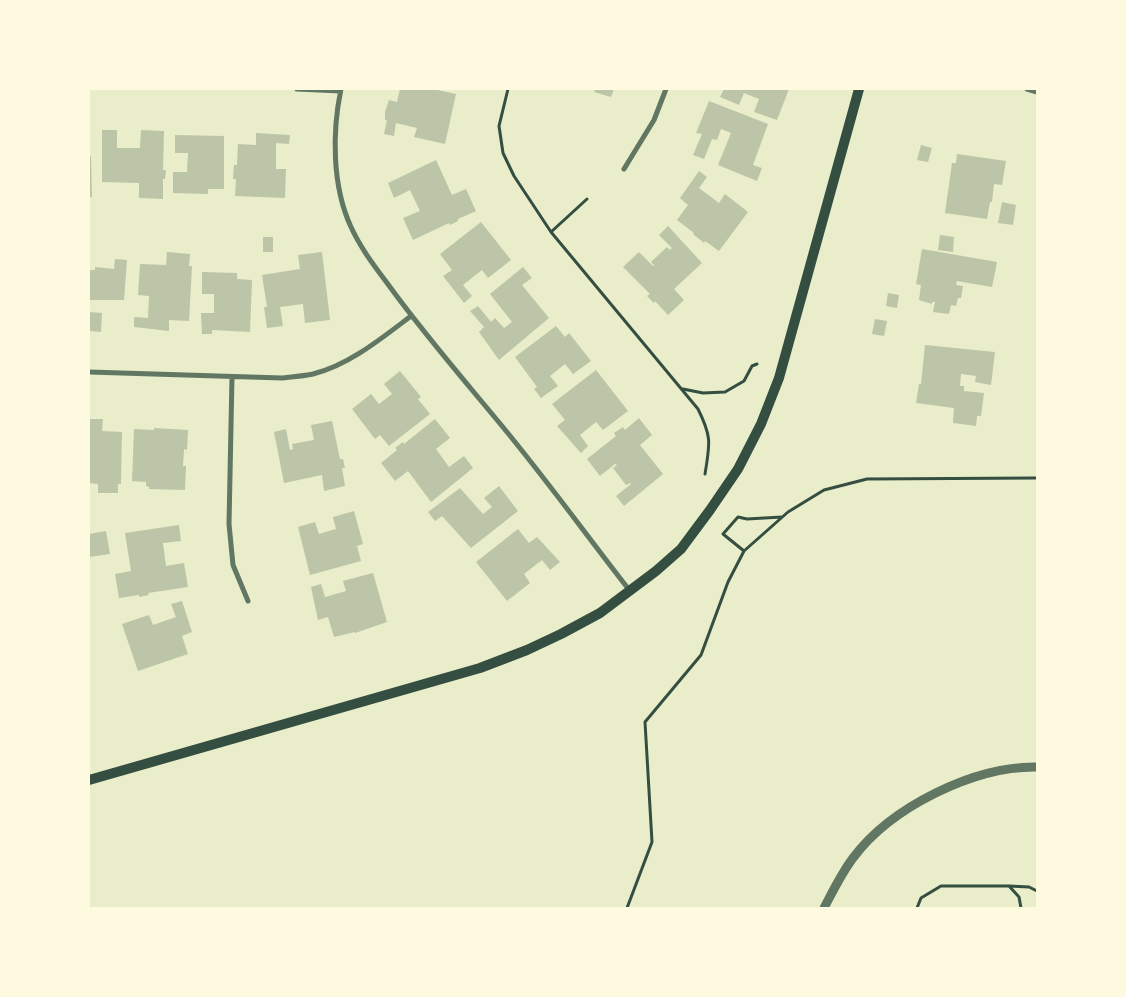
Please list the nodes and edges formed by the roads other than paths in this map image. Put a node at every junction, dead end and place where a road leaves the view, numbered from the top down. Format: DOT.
graph roads {
  1 [pos="297,89"];
  2 [pos="666,89"];
  3 [pos="860,89"];
  4 [pos="1027,89"];
  5 [pos="341,90"];
  6 [pos="1037,92"];
  7 [pos="624,169"];
  8 [pos="411,316"];
  9 [pos="89,372"];
  10 [pos="232,377"];
  11 [pos="630,591"];
  12 [pos="248,601"];
  13 [pos="1037,767"];
  14 [pos="89,780"];
  15 [pos="824,908"];
  1 -- 5 [label="street"];
  2 -- 7 [label="street"];
  3 -- 11 [label="main road"];
  4 -- 6 [label="street"];
  5 -- 8 [label="street"];
  8 -- 10 [label="street"];
  8 -- 11 [label="street"];
  9 -- 10 [label="street"];
  10 -- 12 [label="street"];
  11 -- 14 [label="main road"];
  13 -- 15 [label="street"];
}
